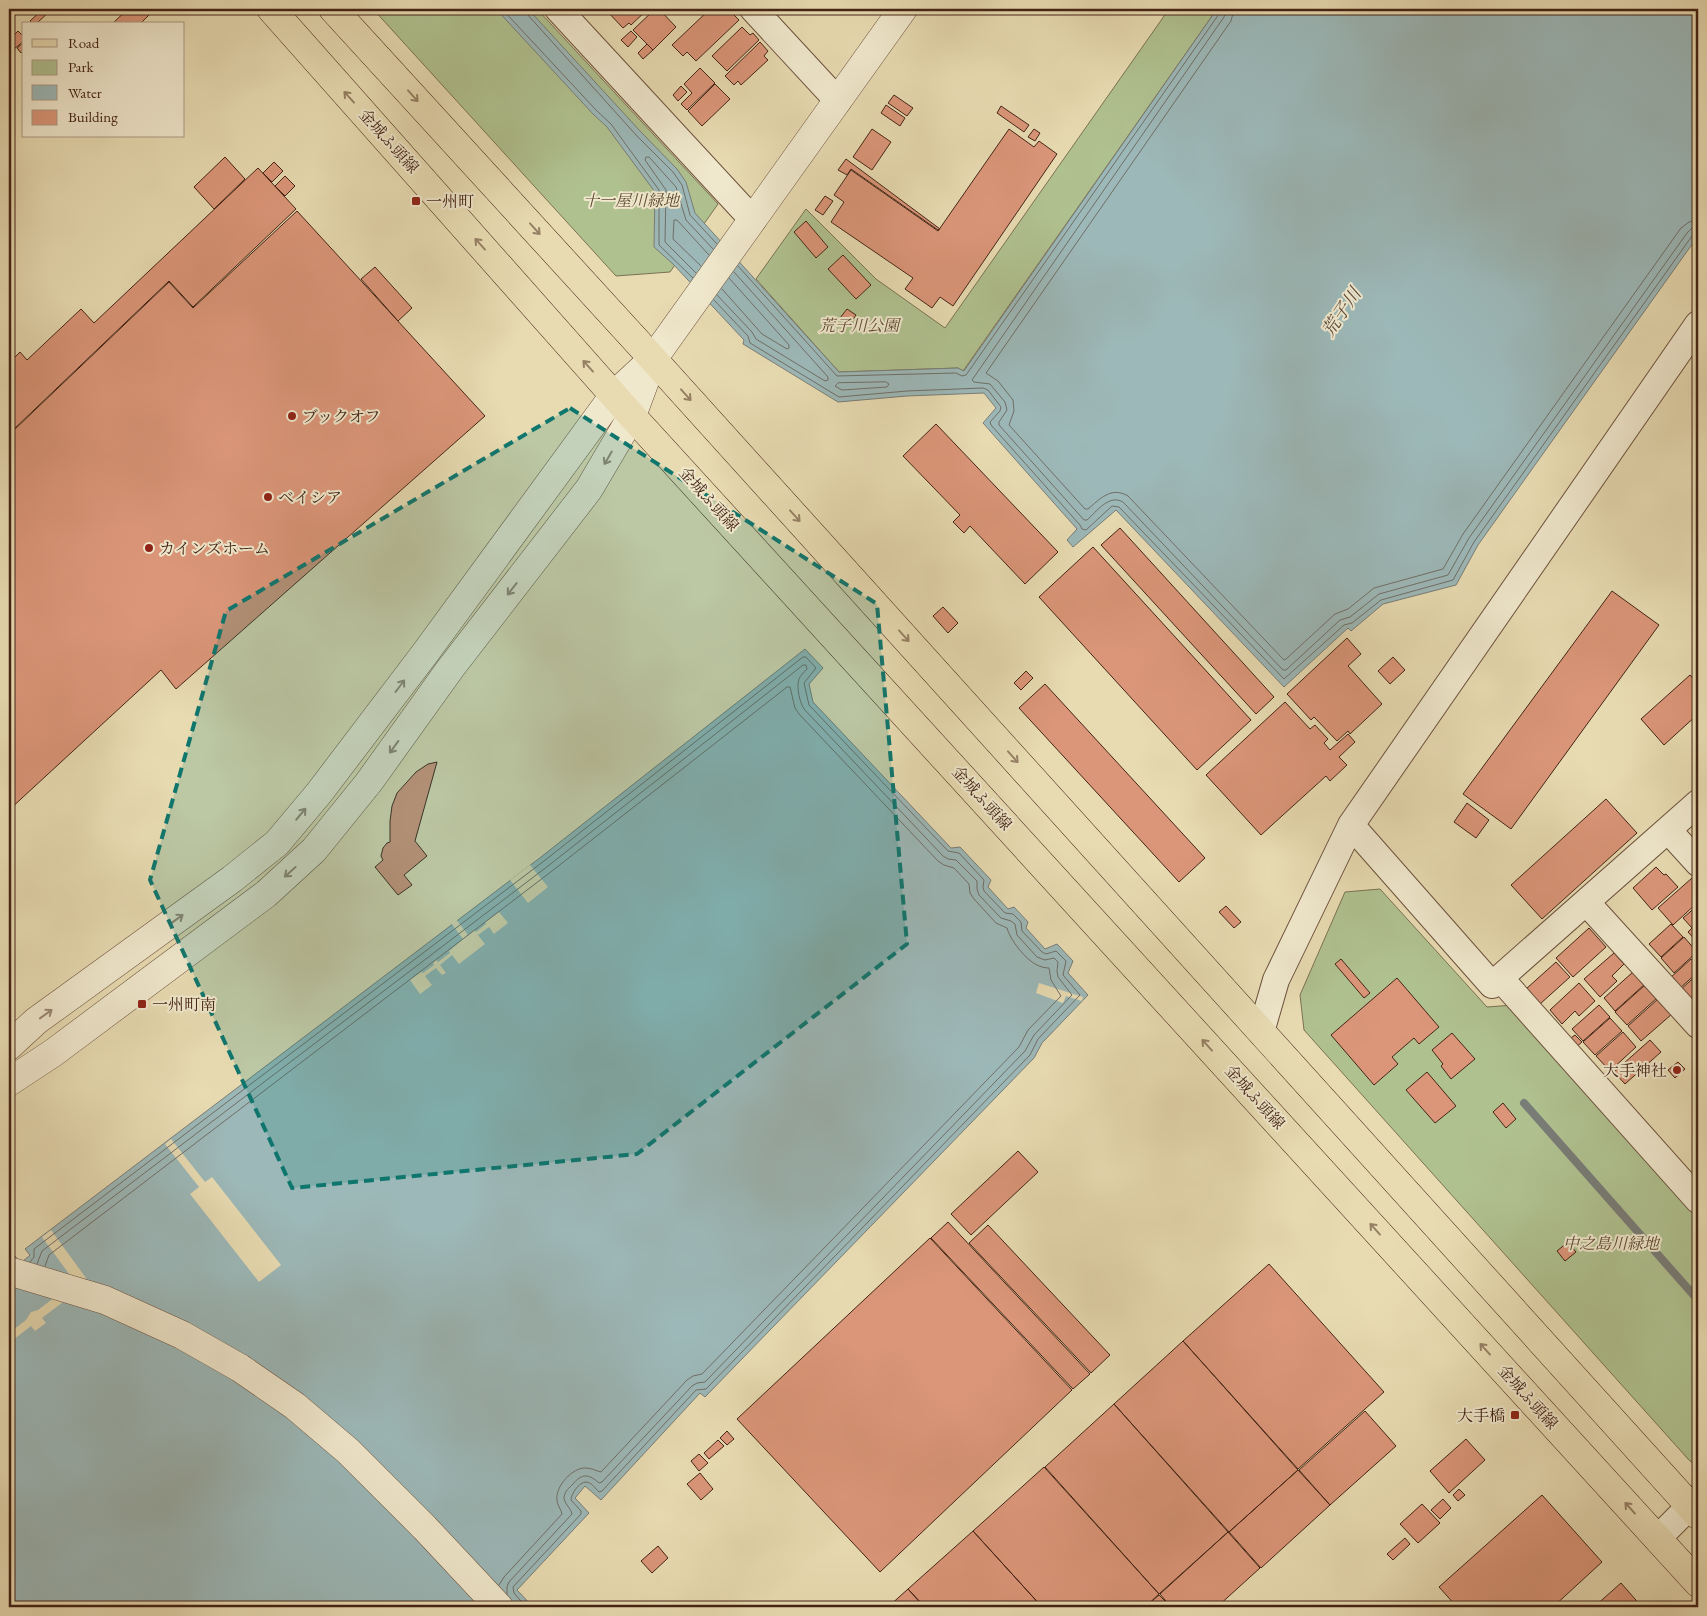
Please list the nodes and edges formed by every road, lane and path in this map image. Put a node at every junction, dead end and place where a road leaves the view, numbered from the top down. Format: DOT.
graph roads {
  1 [pos="272,9"];
  2 [pos="333,9"];
  3 [pos="558,9"];
  4 [pos="753,9"];
  5 [pos="903,9"];
  6 [pos="838,101"];
  7 [pos="753,220"];
  8 [pos="1698,324"];
  9 [pos="653,359"];
  10 [pos="614,395"];
  11 [pos="632,416"];
  12 [pos="1698,803"];
  13 [pos="1351,825"];
  14 [pos="1668,830"];
  15 [pos="1698,863"];
  16 [pos="1586,902"];
  17 [pos="1500,978"];
  18 [pos="1698,1025"];
  19 [pos="1260,1032"];
  20 [pos="9,1046"];
  21 [pos="9,1082"];
  22 [pos="1698,1200"];
  23 [pos="9,1271"];
  24 [pos="1695,1506"];
  25 [pos="1658,1538"];
  26 [pos="1698,1583"];
  27 [pos="500,1607"];
  10 -- 1 [label="main road, 金城ふ頭線, one-way"];
  2 -- 9 [label="main road, one-way"];
  3 -- 7 [label="street"];
  4 -- 6 [label="street"];
  5 -- 6 [label="street"];
  6 -- 7 [label="street"];
  7 -- 9 [label="street"];
  8 -- 13 [label="street"];
  9 -- 10 [label="street"];
  9 -- 11 [label="street"];
  9 -- 19 [label="main road, one-way"];
  10 -- 11 [label="main road, 金城ふ頭線"];
  20 -- 10 [label="street, one-way"];
  11 -- 21 [label="street, one-way"];
  25 -- 11 [label="main road, 金城ふ頭線, one-way"];
  12 -- 14 [label="street"];
  13 -- 17 [label="street"];
  13 -- 19 [label="street"];
  14 -- 15 [label="street"];
  14 -- 16 [label="street"];
  16 -- 17 [label="street"];
  16 -- 18 [label="street"];
  17 -- 22 [label="street"];
  19 -- 24 [label="main road"];
  23 -- 27 [label="street"];
  24 -- 25 [label="street"];
  25 -- 26 [label="main road, 金城ふ頭線"];
}
